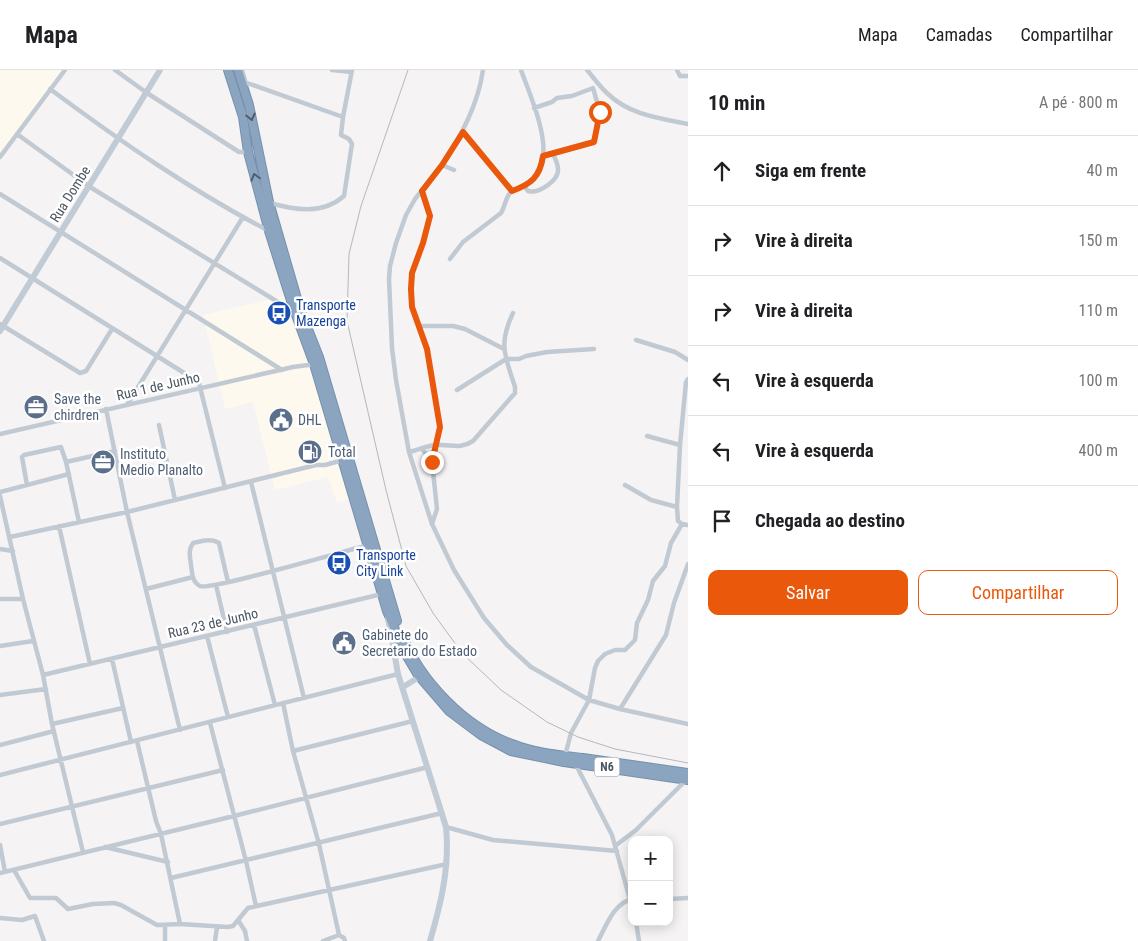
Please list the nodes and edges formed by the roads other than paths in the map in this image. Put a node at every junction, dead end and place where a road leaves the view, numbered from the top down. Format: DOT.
graph roads {
  1 [pos="65,70"];
  2 [pos="115,70"];
  3 [pos="160,70"];
  4 [pos="223,70"];
  5 [pos="242,70"];
  6 [pos="332,70"];
  7 [pos="483,70"];
  8 [pos="521,70"];
  9 [pos="588,70"];
  10 [pos="677,70"];
  11 [pos="351,71"];
  12 [pos="232,72"];
  13 [pos="688,76"];
  14 [pos="245,84"];
  15 [pos="599,85"];
  16 [pos="593,88"];
  17 [pos="50,89"];
  18 [pos="147,93"];
  19 [pos="534,108"];
  20 [pos="343,117"];
  21 [pos="688,124"];
  22 [pos="463,132"];
  23 [pos="17,134"];
  24 [pos="119,139"];
  25 [pos="248,152"];
  26 [pos="1,154"];
  27 [pos="553,154"];
  28 [pos="543,156"];
  29 [pos="442,165"];
  30 [pos="454,170"];
  31 [pos="90,187"];
  32 [pos="525,187"];
  33 [pos="422,191"];
  34 [pos="512,191"];
  35 [pos="0,194"];
  36 [pos="268,202"];
  37 [pos="243,217"];
  38 [pos="269,232"];
  39 [pos="61,233"];
  40 [pos="0,258"];
  41 [pos="450,259"];
  42 [pos="214,263"];
  43 [pos="32,279"];
  44 [pos="294,307"];
  45 [pos="185,310"];
  46 [pos="513,313"];
  47 [pos="419,326"];
  48 [pos="1,327"];
  49 [pos="112,329"];
  50 [pos="636,340"];
  51 [pos="504,349"];
  52 [pos="594,349"];
  53 [pos="156,357"];
  54 [pos="506,359"];
  55 [pos="688,360"];
  56 [pos="318,364"];
  57 [pos="282,370"];
  58 [pos="688,378"];
  59 [pos="200,388"];
  60 [pos="457,390"];
  61 [pos="126,405"];
  62 [pos="106,410"];
  63 [pos="159,425"];
  64 [pos="0,434"];
  65 [pos="647,436"];
  66 [pos="437,445"];
  67 [pos="680,445"];
  68 [pos="422,449"];
  69 [pos="115,451"];
  70 [pos="409,452"];
  71 [pos="343,460"];
  72 [pos="66,462"];
  73 [pos="432,462"];
  74 [pos="69,474"];
  75 [pos="251,482"];
  76 [pos="27,485"];
  77 [pos="625,486"];
  78 [pos="225,488"];
  79 [pos="0,492"];
  80 [pos="0,496"];
  81 [pos="175,500"];
  82 [pos="677,507"];
  83 [pos="127,512"];
  84 [pos="79,522"];
  85 [pos="432,524"];
  86 [pos="682,524"];
  87 [pos="688,525"];
  88 [pos="59,526"];
  89 [pos="10,537"];
  90 [pos="369,545"];
  91 [pos="0,549"];
  92 [pos="13,551"];
  93 [pos="688,564"];
  94 [pos="271,571"];
  95 [pos="193,577"];
  96 [pos="228,582"];
  97 [pos="216,585"];
  98 [pos="146,589"];
  99 [pos="385,594"];
  100 [pos="0,599"];
  101 [pos="23,599"];
  102 [pos="387,611"];
  103 [pos="285,618"];
  104 [pos="254,625"];
  105 [pos="227,632"];
  106 [pos="207,636"];
  107 [pos="33,640"];
  108 [pos="0,646"];
  109 [pos="161,647"];
  110 [pos="112,659"];
  111 [pos="90,664"];
  112 [pos="398,674"];
  113 [pos="43,676"];
  114 [pos="419,677"];
  115 [pos="403,687"];
  116 [pos="46,689"];
  117 [pos="0,695"];
  118 [pos="304,698"];
  119 [pos="589,700"];
  120 [pos="283,703"];
  121 [pos="275,705"];
  122 [pos="123,708"];
  123 [pos="620,709"];
  124 [pos="228,717"];
  125 [pos="414,722"];
  126 [pos="210,723"];
  127 [pos="52,724"];
  128 [pos="688,724"];
  129 [pos="180,730"];
  130 [pos="54,732"];
  131 [pos="134,741"];
  132 [pos="0,746"];
  133 [pos="294,751"];
  134 [pos="565,756"];
  135 [pos="62,759"];
  136 [pos="575,763"];
  137 [pos="428,767"];
  138 [pos="223,770"];
  139 [pos="0,775"];
  140 [pos="688,777"];
  141 [pos="148,789"];
  142 [pos="306,798"];
  143 [pos="73,806"];
  144 [pos="442,813"];
  145 [pos="234,816"];
  146 [pos="0,824"];
  147 [pos="446,827"];
  148 [pos="161,834"];
  149 [pos="319,844"];
  150 [pos="0,845"];
  151 [pos="103,847"];
  152 [pos="616,848"];
  153 [pos="83,852"];
  154 [pos="246,861"];
  155 [pos="168,862"];
  156 [pos="447,864"];
  157 [pos="14,870"];
  158 [pos="3,873"];
  159 [pos="172,878"];
  160 [pos="628,889"];
  161 [pos="330,891"];
  162 [pos="688,898"];
  163 [pos="673,899"];
  164 [pos="628,900"];
  165 [pos="256,906"];
  166 [pos="0,918"];
  167 [pos="238,920"];
  168 [pos="180,924"];
  169 [pos="166,926"];
  170 [pos="637,926"];
  171 [pos="217,927"];
  172 [pos="340,934"];
  173 [pos="44,941"];
  174 [pos="165,941"];
  175 [pos="215,941"];
  176 [pos="247,941"];
  177 [pos="323,941"];
  178 [pos="345,941"];
  179 [pos="430,941"];
  180 [pos="598,941"];
  181 [pos="639,941"];
  1 -- 17 [label="street"];
  2 -- 18 [label="street"];
  3 -- 18 [label="street, Rua Dombe"];
  4 -- 12 [label="street"];
  5 -- 14 [label="street"];
  6 -- 11 [label="street"];
  7 -- 22 [label="street"];
  8 -- 19 [label="street"];
  9 -- 15 [label="street"];
  10 -- 13 [label="street"];
  11 -- 20 [label="street"];
  12 -- 14 [label="highway, N6"];
  12 -- 25 [label="highway, N6"];
  14 -- 20 [label="street"];
  14 -- 36 [label="highway, N6, one-way"];
  15 -- 16 [label="street"];
  15 -- 21 [label="street"];
  16 -- 19 [label="street"];
  16 -- 27 [label="street"];
  17 -- 23 [label="street"];
  17 -- 24 [label="street"];
  18 -- 24 [label="street, Rua Dombe"];
  18 -- 25 [label="street"];
  19 -- 28 [label="street"];
  20 -- 36 [label="street"];
  22 -- 29 [label="street"];
  22 -- 34 [label="street"];
  23 -- 26 [label="street"];
  23 -- 31 [label="street"];
  24 -- 31 [label="street, Rua Dombe"];
  24 -- 37 [label="street"];
  38 -- 25 [label="highway, N6, one-way"];
  27 -- 28 [label="street"];
  27 -- 32 [label="street"];
  28 -- 32 [label="street"];
  29 -- 30 [label="street"];
  29 -- 33 [label="street"];
  31 -- 39 [label="street, Rua Dombe"];
  31 -- 42 [label="street"];
  32 -- 34 [label="street"];
  33 -- 47 [label="street"];
  33 -- 70 [label="street"];
  34 -- 41 [label="street"];
  35 -- 39 [label="street"];
  36 -- 56 [label="highway, N6"];
  37 -- 38 [label="street"];
  37 -- 42 [label="street"];
  38 -- 44 [label="highway, N6"];
  39 -- 43 [label="street, Rua Dombe"];
  39 -- 45 [label="street"];
  40 -- 43 [label="street"];
  42 -- 44 [label="street"];
  42 -- 45 [label="street"];
  43 -- 48 [label="street, Rua Dombe"];
  43 -- 49 [label="street"];
  44 -- 56 [label="highway, N6"];
  45 -- 53 [label="street"];
  45 -- 57 [label="street"];
  46 -- 51 [label="street"];
  47 -- 51 [label="street"];
  47 -- 66 [label="street"];
  48 -- 49 [label="street"];
  49 -- 53 [label="street"];
  50 -- 55 [label="street"];
  51 -- 54 [label="street"];
  52 -- 54 [label="street"];
  53 -- 59 [label="street"];
  53 -- 61 [label="street"];
  54 -- 60 [label="street"];
  54 -- 66 [label="street"];
  56 -- 57 [label="street, Rua 1 de Junho"];
  56 -- 71 [label="highway, N6"];
  56 -- 99 [label="highway, N6"];
  57 -- 59 [label="street, Rua 1 de Junho"];
  58 -- 67 [label="street"];
  59 -- 61 [label="street, Rua 1 de Junho"];
  59 -- 78 [label="street"];
  61 -- 62 [label="street, Rua 1 de Junho"];
  62 -- 64 [label="street, Rua 1 de Junho"];
  62 -- 69 [label="street"];
  63 -- 81 [label="street"];
  65 -- 67 [label="street"];
  66 -- 68 [label="street"];
  66 -- 73 [label="street"];
  67 -- 82 [label="street"];
  68 -- 70 [label="street"];
  68 -- 73 [label="street"];
  69 -- 72 [label="street"];
  69 -- 83 [label="street"];
  70 -- 85 [label="street"];
  71 -- 75 [label="street"];
  71 -- 90 [label="highway, N6"];
  72 -- 74 [label="street"];
  72 -- 76 [label="street"];
  73 -- 85 [label="street"];
  74 -- 76 [label="street"];
  74 -- 84 [label="street"];
  75 -- 78 [label="street"];
  75 -- 94 [label="street"];
  76 -- 79 [label="street"];
  77 -- 82 [label="street"];
  78 -- 81 [label="street"];
  80 -- 89 [label="street"];
  81 -- 83 [label="street"];
  82 -- 86 [label="street"];
  83 -- 84 [label="street"];
  83 -- 98 [label="street"];
  84 -- 88 [label="street"];
  85 -- 119 [label="street"];
  86 -- 87 [label="street"];
  86 -- 119 [label="street"];
  88 -- 89 [label="street"];
  88 -- 111 [label="street"];
  89 -- 92 [label="street"];
  90 -- 94 [label="street"];
  90 -- 99 [label="highway, N6"];
  91 -- 92 [label="street"];
  92 -- 101 [label="street"];
  93 -- 123 [label="street"];
  94 -- 96 [label="street"];
  94 -- 103 [label="street"];
  95 -- 96 [label="street"];
  95 -- 97 [label="street"];
  95 -- 98 [label="street"];
  96 -- 97 [label="street"];
  97 -- 105 [label="street"];
  98 -- 109 [label="street"];
  99 -- 102 [label="highway, N6"];
  99 -- 103 [label="street, Rua 23 de Junho"];
  99 -- 134 [label="highway, N6"];
  100 -- 101 [label="street"];
  101 -- 107 [label="street"];
  102 -- 112 [label="street"];
  102 -- 114 [label="highway, N6"];
  103 -- 104 [label="street, Rua 23 de Junho"];
  103 -- 118 [label="street"];
  104 -- 105 [label="street, Rua 23 de Junho"];
  104 -- 121 [label="street"];
  105 -- 106 [label="street, Rua 23 de Junho"];
  106 -- 109 [label="street, Rua 23 de Junho"];
  106 -- 124 [label="street"];
  107 -- 108 [label="street"];
  107 -- 113 [label="street"];
  109 -- 110 [label="street, Rua 23 de Junho"];
  109 -- 129 [label="street"];
  110 -- 111 [label="street, Rua 23 de Junho"];
  110 -- 122 [label="street"];
  111 -- 113 [label="street, Rua 23 de Junho"];
  112 -- 115 [label="street"];
  112 -- 118 [label="street"];
  113 -- 116 [label="street"];
  114 -- 115 [label="street"];
  114 -- 136 [label="highway, N6"];
  115 -- 125 [label="street"];
  116 -- 117 [label="street"];
  116 -- 127 [label="street"];
  118 -- 120 [label="street"];
  119 -- 123 [label="street"];
  119 -- 134 [label="street"];
  120 -- 121 [label="street"];
  120 -- 133 [label="street"];
  121 -- 124 [label="street"];
  122 -- 127 [label="street"];
  122 -- 131 [label="street"];
  123 -- 128 [label="street"];
  124 -- 126 [label="street"];
  125 -- 133 [label="street"];
  125 -- 137 [label="street"];
  126 -- 129 [label="street"];
  126 -- 138 [label="street"];
  127 -- 130 [label="street"];
  129 -- 131 [label="street"];
  130 -- 132 [label="street"];
  130 -- 135 [label="street"];
  131 -- 135 [label="street"];
  131 -- 141 [label="street"];
  133 -- 142 [label="street"];
  134 -- 140 [label="highway, N6"];
  135 -- 139 [label="street"];
  135 -- 143 [label="street"];
  136 -- 140 [label="highway, N6"];
  136 -- 152 [label="street"];
  137 -- 142 [label="street"];
  137 -- 144 [label="street"];
  138 -- 141 [label="street"];
  138 -- 145 [label="street"];
  140 -- 152 [label="street"];
  141 -- 143 [label="street"];
  141 -- 148 [label="street"];
  142 -- 145 [label="street"];
  142 -- 149 [label="street"];
  143 -- 146 [label="street"];
  143 -- 153 [label="street"];
  144 -- 147 [label="street"];
  144 -- 149 [label="street"];
  145 -- 148 [label="street"];
  145 -- 154 [label="street"];
  147 -- 152 [label="street"];
  147 -- 156 [label="street"];
  148 -- 151 [label="street"];
  148 -- 155 [label="street"];
  149 -- 154 [label="street"];
  149 -- 161 [label="street"];
  150 -- 158 [label="street"];
  151 -- 153 [label="street"];
  151 -- 155 [label="street"];
  152 -- 160 [label="street"];
  153 -- 157 [label="street"];
  154 -- 159 [label="street"];
  154 -- 165 [label="street"];
  155 -- 159 [label="street"];
  156 -- 161 [label="street"];
  156 -- 179 [label="street"];
  157 -- 158 [label="street"];
  157 -- 169 [label="street"];
  159 -- 168 [label="street"];
  161 -- 165 [label="street"];
  161 -- 172 [label="street"];
  162 -- 163 [label="street"];
  164 -- 180 [label="street"];
  165 -- 167 [label="street"];
  166 -- 173 [label="street"];
  167 -- 171 [label="street"];
  167 -- 176 [label="street"];
  168 -- 169 [label="street"];
  168 -- 171 [label="street"];
  169 -- 174 [label="street"];
  170 -- 181 [label="street"];
  171 -- 175 [label="street"];
  172 -- 177 [label="street"];
  172 -- 178 [label="street"];
}
